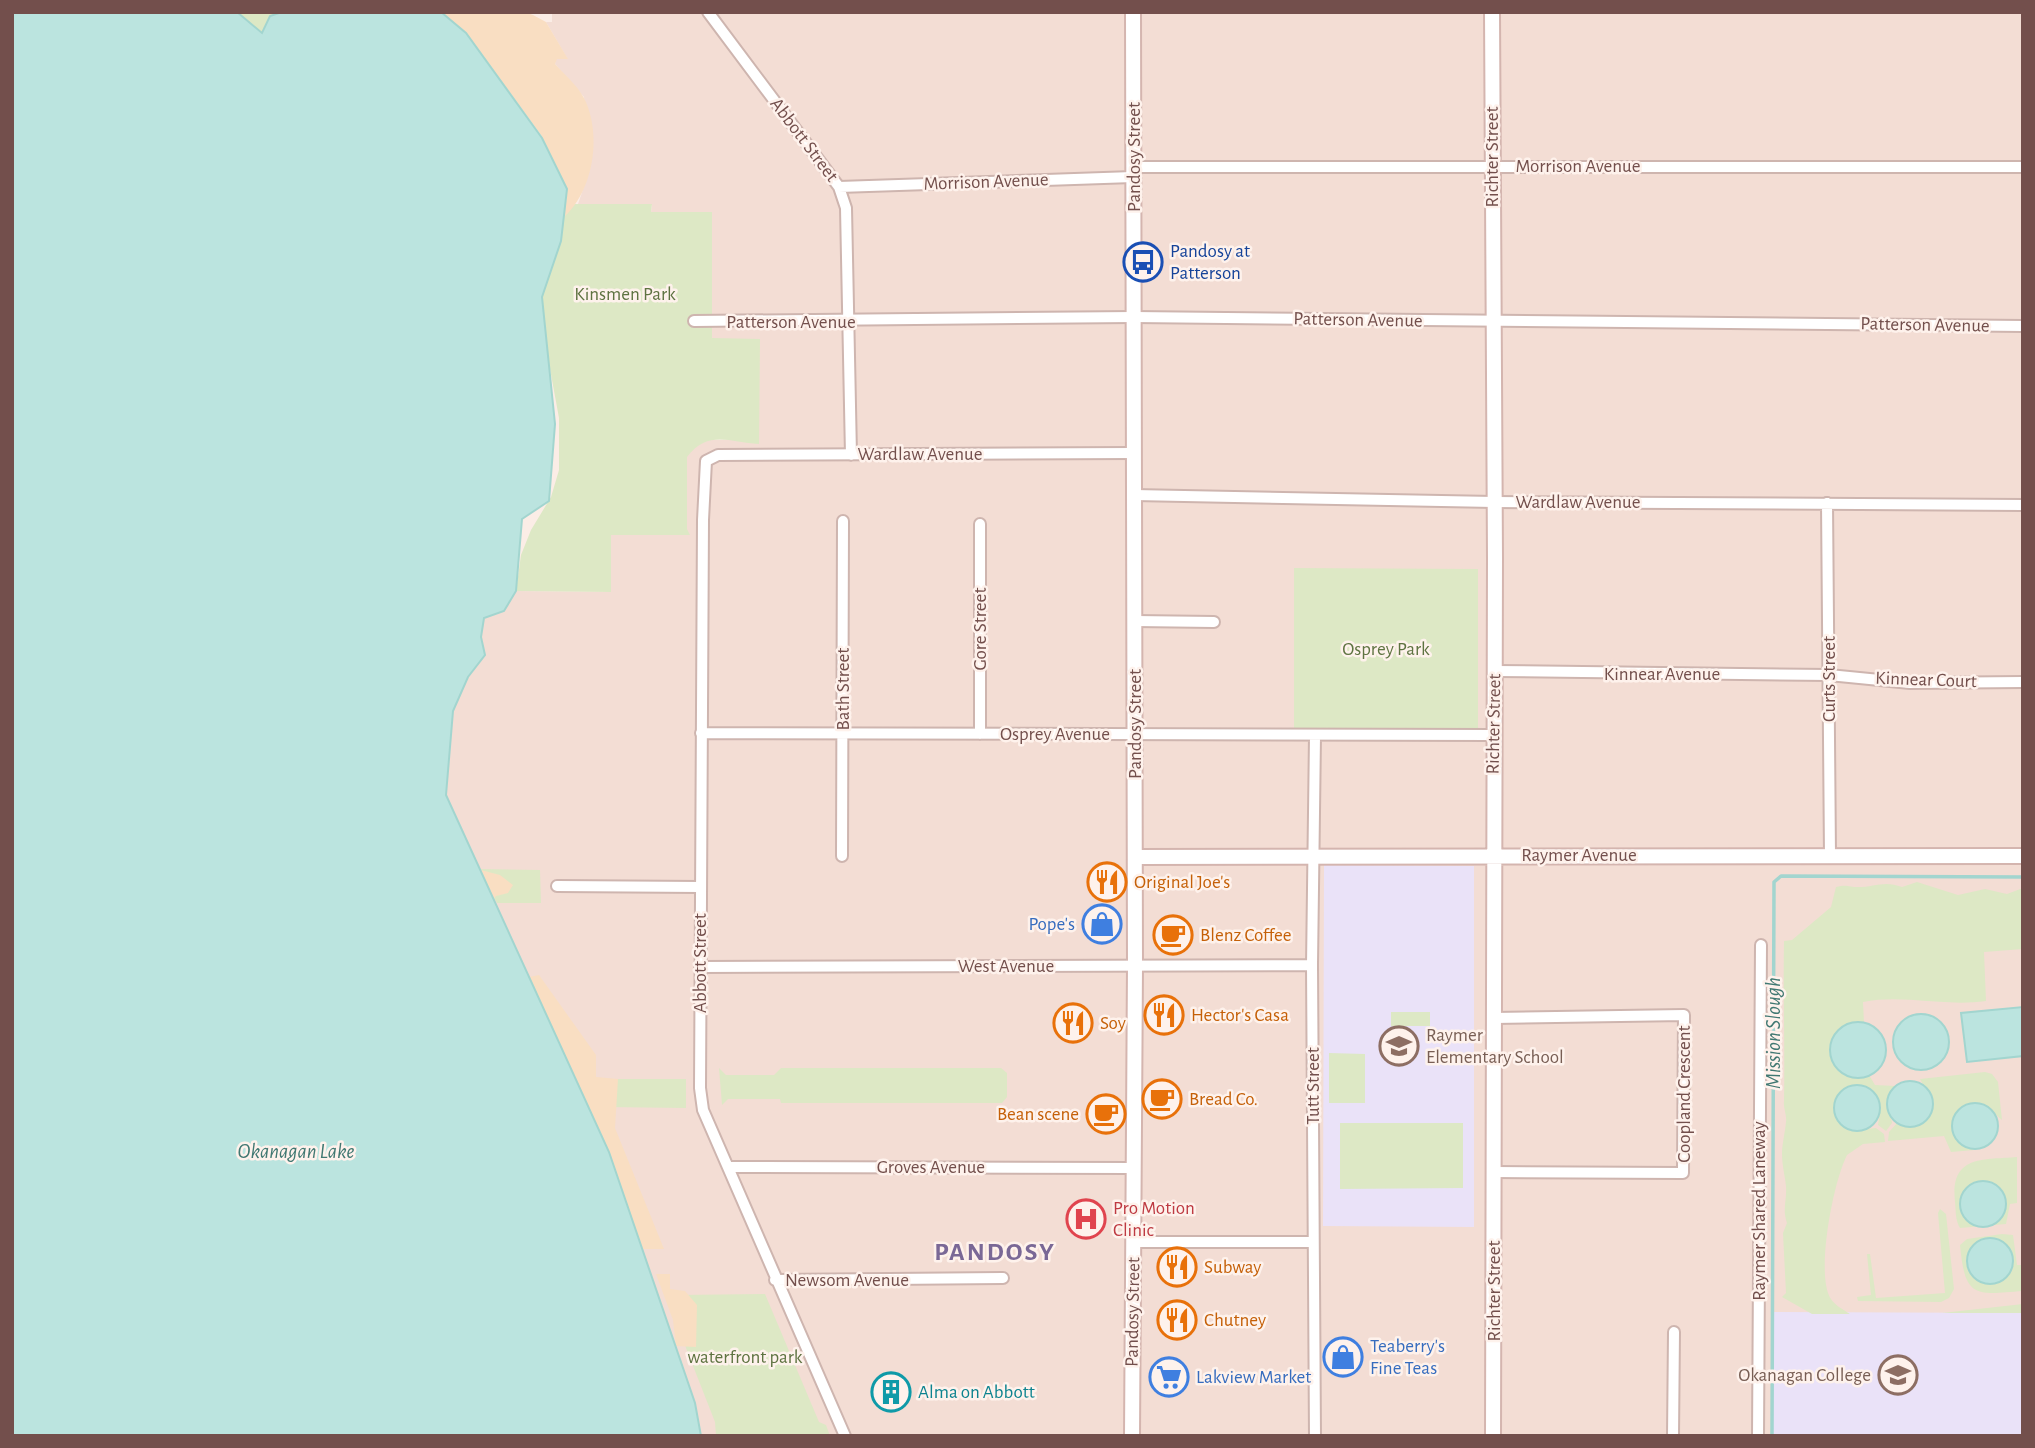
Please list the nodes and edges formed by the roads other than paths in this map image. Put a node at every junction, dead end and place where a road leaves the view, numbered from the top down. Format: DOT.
graph roads {
  1 [pos="708,12"];
  2 [pos="1133,12"];
  3 [pos="1492,12"];
  4 [pos="1492,167"];
  5 [pos="2023,167"];
  6 [pos="1133,172"];
  7 [pos="839,187"];
  8 [pos="1134,317"];
  9 [pos="694,321"];
  10 [pos="1493,321"];
  11 [pos="850,322"];
  12 [pos="2023,327"];
  13 [pos="1134,453"];
  14 [pos="851,455"];
  15 [pos="706,461"];
  16 [pos="1134,495"];
  17 [pos="1494,502"];
  18 [pos="1827,503"];
  19 [pos="2023,505"];
  20 [pos="842,521"];
  21 [pos="980,524"];
  22 [pos="1135,621"];
  23 [pos="1214,622"];
  24 [pos="1495,671"];
  25 [pos="1829,675"];
  26 [pos="2023,682"];
  27 [pos="701,733"];
  28 [pos="843,734"];
  29 [pos="980,734"];
  30 [pos="1134,735"];
  31 [pos="1493,735"];
  32 [pos="1315,736"];
  33 [pos="1494,855"];
  34 [pos="842,856"];
  35 [pos="1313,856"];
  36 [pos="1830,856"];
  37 [pos="2023,856"];
  38 [pos="1135,857"];
  39 [pos="557,886"];
  40 [pos="700,887"];
  41 [pos="1761,945"];
  42 [pos="1312,965"];
  43 [pos="1135,966"];
  44 [pos="700,967"];
  45 [pos="1494,1018"];
  46 [pos="728,1167"];
  47 [pos="1134,1168"];
  48 [pos="1494,1172"];
  49 [pos="1134,1242"];
  50 [pos="1313,1242"];
  51 [pos="1003,1278"];
  52 [pos="775,1280"];
  53 [pos="1674,1332"];
  54 [pos="845,1436"];
  55 [pos="1132,1436"];
  56 [pos="1315,1436"];
  57 [pos="1493,1436"];
  58 [pos="1673,1436"];
  59 [pos="1758,1436"];
  1 -- 7 [label="street, Abbott Street"];
  2 -- 6 [label="street, Pandosy Street"];
  3 -- 4 [label="street, Richter Street"];
  4 -- 5 [label="street, Morrison Avenue"];
  4 -- 6 [label="street, Morrison Avenue"];
  4 -- 10 [label="street, Richter Street"];
  6 -- 7 [label="street, Morrison Avenue"];
  6 -- 8 [label="street, Pandosy Street"];
  7 -- 11 [label="street, Abbott Street"];
  8 -- 10 [label="street, Patterson Avenue"];
  8 -- 11 [label="street, Patterson Avenue"];
  8 -- 13 [label="street, Pandosy Street"];
  9 -- 11 [label="street, Patterson Avenue"];
  10 -- 12 [label="street, Patterson Avenue"];
  10 -- 17 [label="street, Richter Street"];
  11 -- 14 [label="street, Abbott Street"];
  13 -- 14 [label="street, Wardlaw Avenue"];
  13 -- 16 [label="street, Pandosy Street"];
  14 -- 15 [label="street, Wardlaw Avenue"];
  15 -- 27 [label="street, Abbott Street"];
  16 -- 17 [label="street, Wardlaw Avenue"];
  16 -- 22 [label="street, Pandosy Street"];
  17 -- 18 [label="street, Wardlaw Avenue"];
  17 -- 24 [label="street, Richter Street"];
  18 -- 19 [label="street, Wardlaw Avenue"];
  18 -- 25 [label="street, Curts Street"];
  20 -- 28 [label="street, Bath Street"];
  21 -- 29 [label="street, Gore Street"];
  22 -- 23 [label="street"];
  22 -- 30 [label="street, Pandosy Street"];
  24 -- 25 [label="street, Kinnear Avenue"];
  24 -- 31 [label="street, Richter Street"];
  25 -- 26 [label="street, Kinnear Court"];
  25 -- 36 [label="street, Curts Street"];
  27 -- 28 [label="street, Osprey Avenue"];
  27 -- 40 [label="street, Abbott Street"];
  28 -- 29 [label="street, Osprey Avenue"];
  28 -- 34 [label="street, Bath Street"];
  29 -- 30 [label="street, Osprey Avenue"];
  30 -- 32 [label="street, Osprey Avenue"];
  30 -- 38 [label="street, Pandosy Street"];
  31 -- 32 [label="street, Osprey Avenue"];
  31 -- 33 [label="street, Richter Street"];
  32 -- 35 [label="street, Tutt Street"];
  33 -- 35 [label="street, Raymer Avenue"];
  33 -- 36 [label="street, Raymer Avenue"];
  33 -- 45 [label="street, Richter Street"];
  35 -- 38 [label="street, Raymer Avenue"];
  35 -- 42 [label="street, Tutt Street"];
  36 -- 37 [label="street, Raymer Avenue"];
  38 -- 43 [label="street, Pandosy Street"];
  39 -- 40 [label="street"];
  40 -- 44 [label="street, Abbott Street"];
  41 -- 59 [label="street, Raymer Shared Laneway"];
  42 -- 43 [label="street, West Avenue"];
  42 -- 50 [label="street, Tutt Street"];
  43 -- 44 [label="street, West Avenue"];
  43 -- 47 [label="street, Pandosy Street"];
  44 -- 46 [label="street, Abbott Street"];
  45 -- 48 [label="street, Richter Street"];
  45 -- 48 [label="street, Coopland Crescent"];
  46 -- 47 [label="street, Groves Avenue"];
  46 -- 52 [label="street, Abbott Street"];
  47 -- 49 [label="street, Pandosy Street"];
  48 -- 57 [label="street, Richter Street"];
  49 -- 50 [label="street"];
  49 -- 55 [label="street, Pandosy Street"];
  50 -- 56 [label="street, Tutt Street"];
  51 -- 52 [label="street, Newsom Avenue"];
  52 -- 54 [label="street, Abbott Street"];
  53 -- 58 [label="street"];
}
